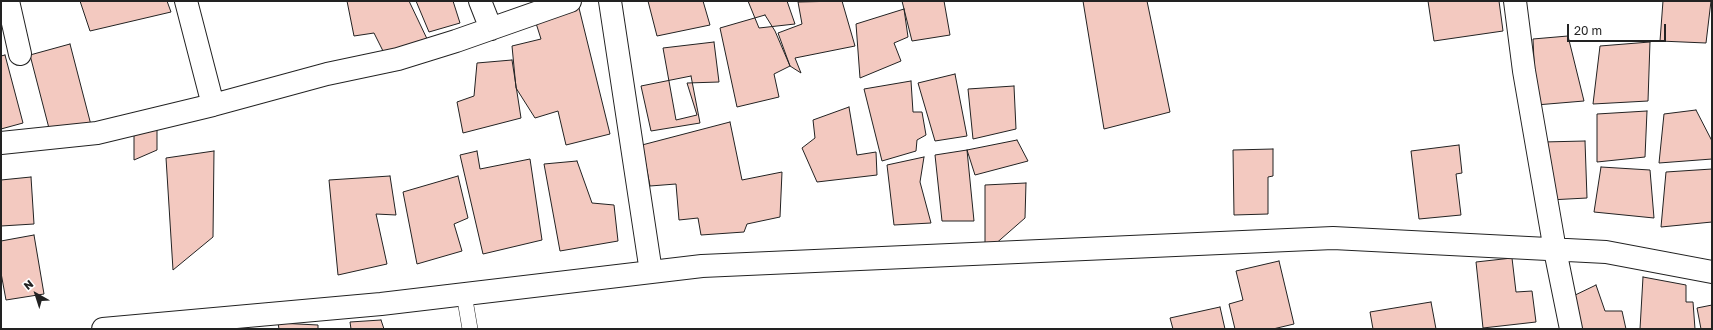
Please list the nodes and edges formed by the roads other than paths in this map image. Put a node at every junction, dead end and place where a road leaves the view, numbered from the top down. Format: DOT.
graph roads {
  1 [pos="8,1"];
  2 [pos="186,1"];
  3 [pos="480,1"];
  4 [pos="570,1"];
  5 [pos="610,1"];
  6 [pos="1515,1"];
  7 [pos="491,29"];
  8 [pos="20,54"];
  9 [pos="213,105"];
  10 [pos="1,143"];
  11 [pos="1555,250"];
  12 [pos="651,272"];
  13 [pos="1712,272"];
  14 [pos="464,294"];
  15 [pos="103,329"];
  16 [pos="470,329"];
  17 [pos="1571,329"];
  1 -- 8 [label="street"];
  2 -- 9 [label="street"];
  3 -- 7 [label="street"];
  4 -- 7 [label="street"];
  5 -- 12 [label="street"];
  6 -- 11 [label="street"];
  7 -- 9 [label="street"];
  9 -- 10 [label="street"];
  11 -- 12 [label="street"];
  11 -- 13 [label="street"];
  11 -- 17 [label="street"];
  12 -- 14 [label="street"];
  14 -- 15 [label="street"];
  14 -- 16 [label="lane"];
}
